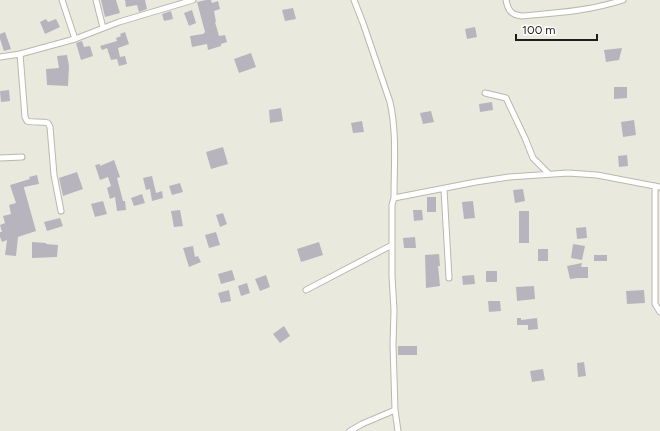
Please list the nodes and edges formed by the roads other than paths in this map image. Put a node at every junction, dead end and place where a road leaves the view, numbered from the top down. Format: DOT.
graph roads {
  1 [pos="62,0"];
  2 [pos="96,0"];
  3 [pos="193,0"];
  4 [pos="354,0"];
  5 [pos="506,0"];
  6 [pos="623,0"];
  7 [pos="103,28"];
  8 [pos="75,39"];
  9 [pos="20,54"];
  10 [pos="0,57"];
  11 [pos="485,93"];
  12 [pos="22,157"];
  13 [pos="0,158"];
  14 [pos="549,174"];
  15 [pos="658,186"];
  16 [pos="444,189"];
  17 [pos="394,198"];
  18 [pos="61,211"];
  19 [pos="392,245"];
  20 [pos="449,278"];
  21 [pos="306,290"];
  22 [pos="660,312"];
  23 [pos="395,410"];
  24 [pos="350,431"];
  25 [pos="398,431"];
  1 -- 8 [label="street"];
  2 -- 7 [label="street"];
  3 -- 7 [label="street"];
  4 -- 17 [label="street"];
  5 -- 6 [label="street"];
  7 -- 8 [label="street"];
  8 -- 9 [label="street"];
  9 -- 10 [label="street"];
  9 -- 18 [label="street"];
  11 -- 14 [label="street"];
  12 -- 13 [label="street"];
  14 -- 15 [label="street"];
  14 -- 16 [label="street"];
  15 -- 22 [label="street"];
  16 -- 17 [label="street"];
  16 -- 20 [label="street"];
  17 -- 19 [label="street"];
  19 -- 21 [label="street"];
  19 -- 23 [label="street"];
  23 -- 24 [label="street"];
  23 -- 25 [label="street"];
}
